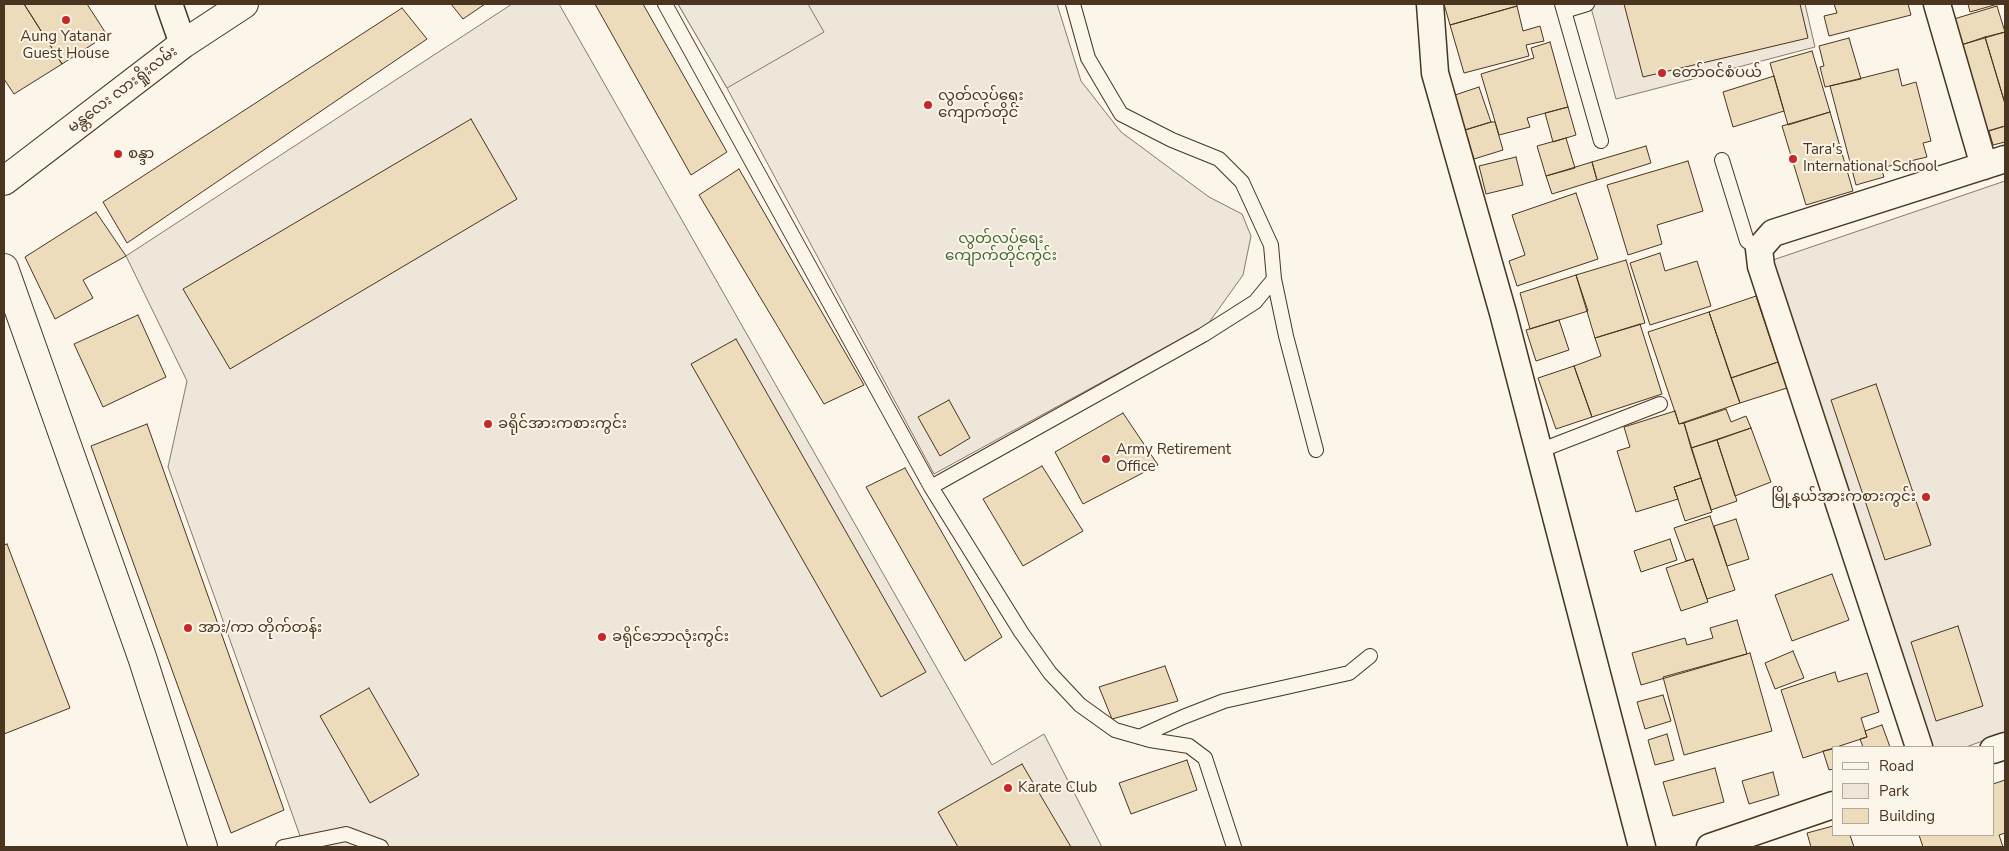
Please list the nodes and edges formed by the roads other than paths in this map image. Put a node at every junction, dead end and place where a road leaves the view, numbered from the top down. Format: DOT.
graph roads {
  1 [pos="169,4"];
  2 [pos="244,4"];
  3 [pos="665,4"];
  4 [pos="1074,4"];
  5 [pos="1430,4"];
  6 [pos="1587,4"];
  7 [pos="1937,4"];
  8 [pos="1563,8"];
  9 [pos="183,44"];
  10 [pos="1601,141"];
  11 [pos="1722,160"];
  12 [pos="1995,162"];
  13 [pos="4,181"];
  14 [pos="1760,249"];
  15 [pos="4,268"];
  16 [pos="1274,279"];
  17 [pos="1660,404"];
  18 [pos="1316,450"];
  19 [pos="1539,452"];
  20 [pos="931,488"];
  21 [pos="1370,656"];
  22 [pos="1139,737"];
  23 [pos="1919,746"];
  24 [pos="1832,805"];
  25 [pos="203,847"];
  26 [pos="283,847"];
  27 [pos="381,847"];
  28 [pos="1234,847"];
  29 [pos="1642,847"];
  30 [pos="1710,847"];
  1 -- 9 [label="street"];
  2 -- 9 [label="main road, မန္တလေး လားရှိုးလမ်း"];
  3 -- 20 [label="lane"];
  4 -- 16 [label="lane"];
  5 -- 19 [label="street"];
  6 -- 8 [label="lane"];
  7 -- 12 [label="street"];
  8 -- 10 [label="lane"];
  9 -- 13 [label="main road, မန္တလေး လားရှိုးလမ်း"];
  11 -- 14 [label="lane"];
  12 -- 14 [label="street"];
  14 -- 23 [label="street"];
  15 -- 25 [label="main road"];
  16 -- 18 [label="lane"];
  16 -- 20 [label="lane"];
  17 -- 19 [label="lane"];
  19 -- 29 [label="street"];
  20 -- 22 [label="lane"];
  21 -- 22 [label="lane"];
  22 -- 28 [label="lane"];
  24 -- 30 [label="street"];
  26 -- 27 [label="lane"];
}
